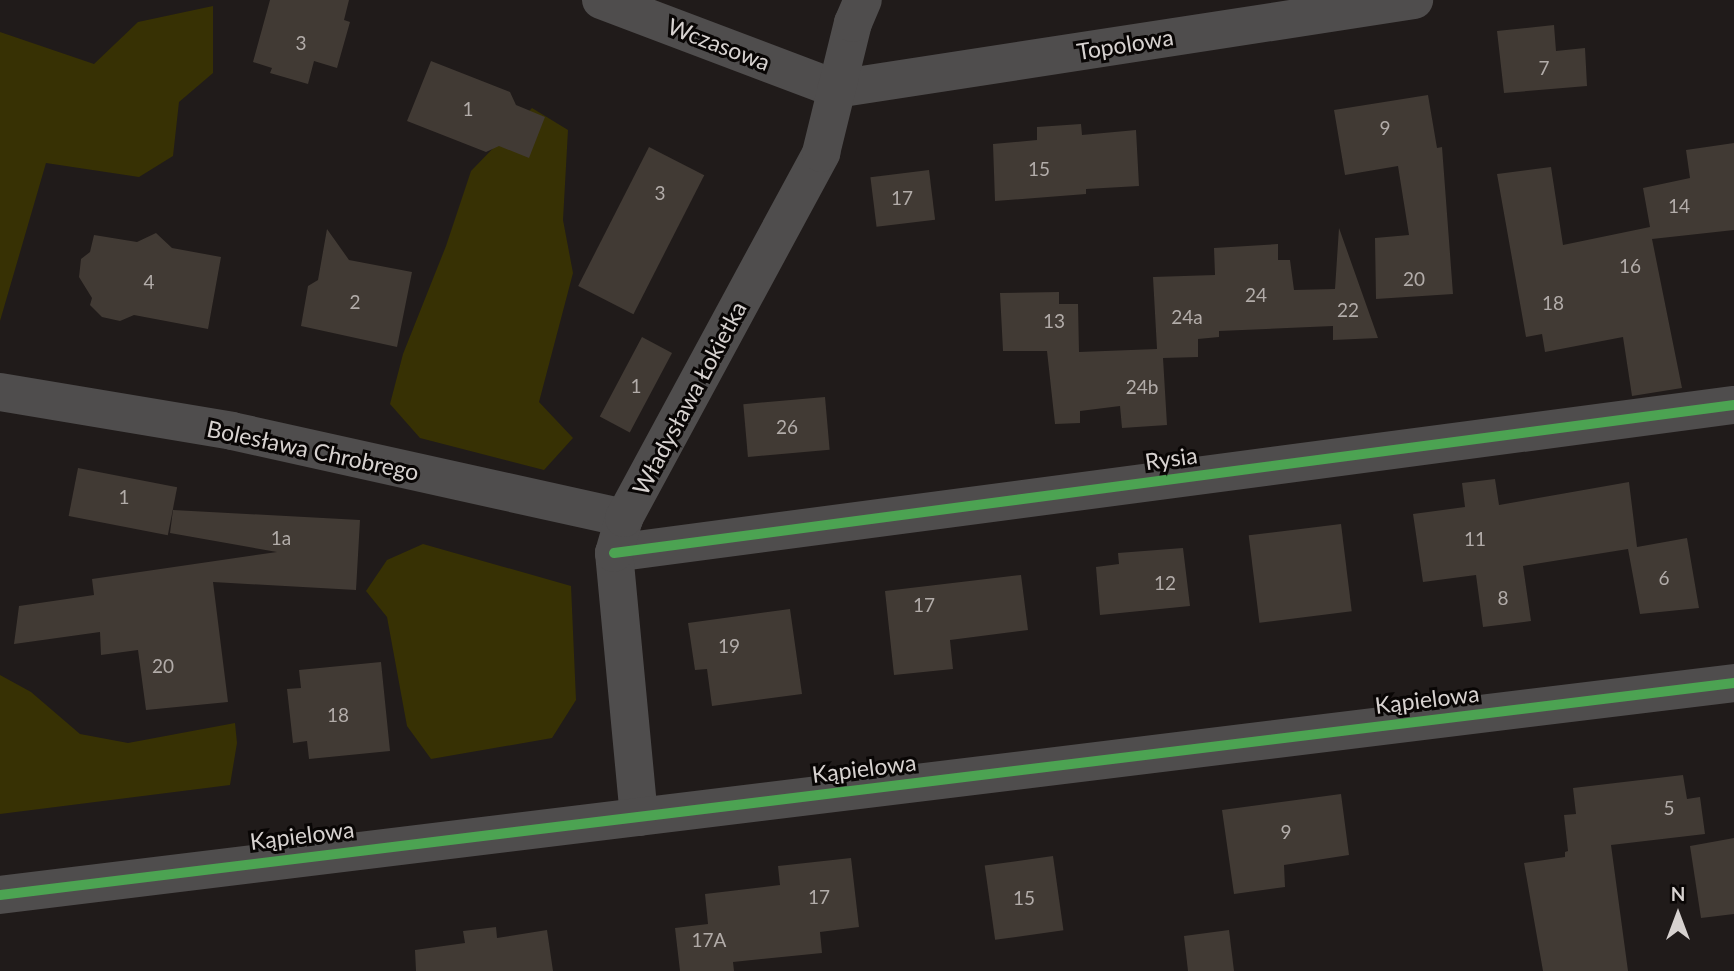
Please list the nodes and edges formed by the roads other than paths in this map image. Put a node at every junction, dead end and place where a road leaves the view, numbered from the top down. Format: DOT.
graph roads {
  1 [pos="601,0"];
  2 [pos="863,0"];
  3 [pos="1413,0"];
  4 [pos="836,89"];
  5 [pos="0,392"];
  6 [pos="1734,405"];
  7 [pos="619,536"];
  8 [pos="1734,683"];
  9 [pos="639,817"];
  10 [pos="0,895"];
  1 -- 4 [label="street, Wczasowa"];
  2 -- 4 [label="street, Władysława Łokietka"];
  3 -- 4 [label="street, Topolowa"];
  4 -- 7 [label="street, Władysława Łokietka"];
  5 -- 7 [label="street, Bolesława Chrobrego"];
  6 -- 7 [label="street, Rysia"];
  7 -- 9 [label="street"];
  8 -- 9 [label="street, Kąpielowa"];
  9 -- 10 [label="street, Kąpielowa"];
}
